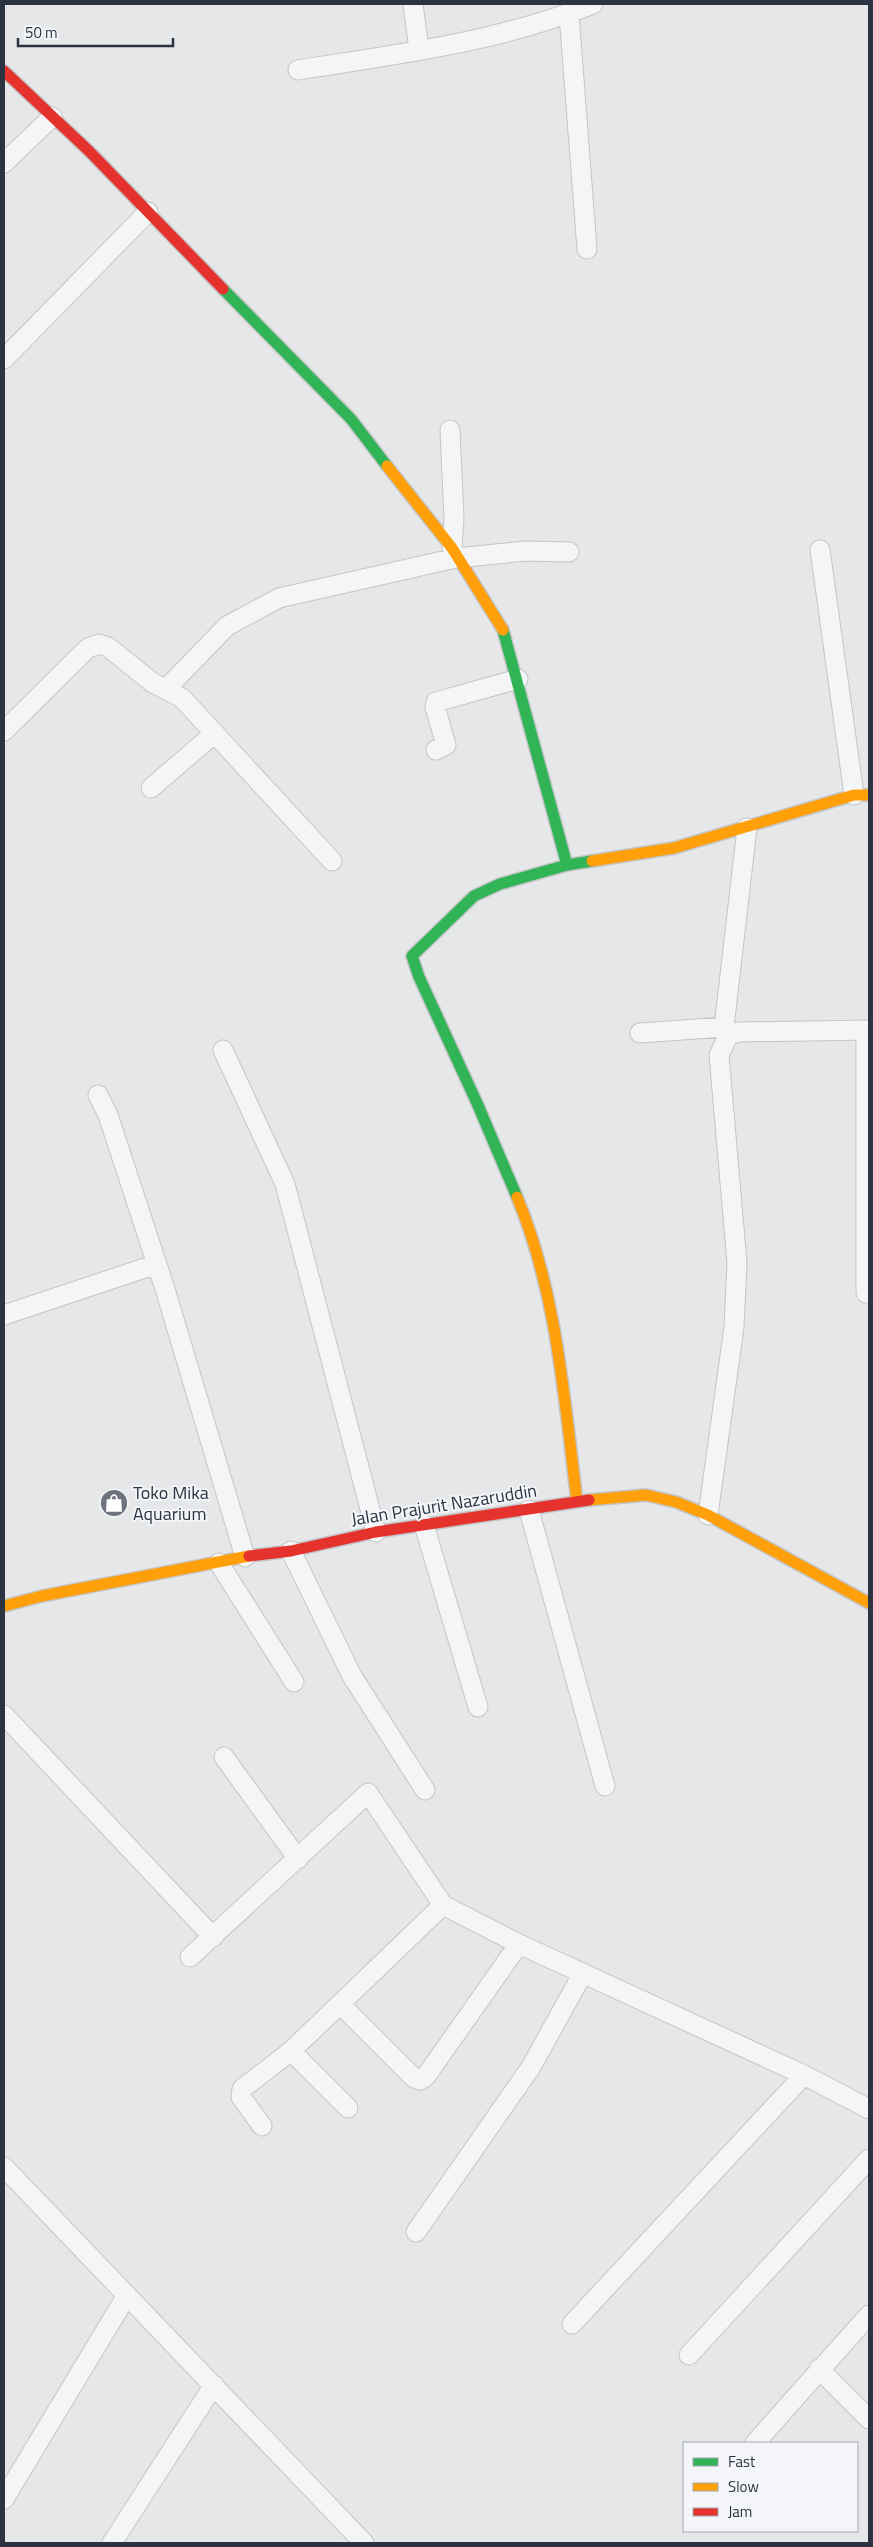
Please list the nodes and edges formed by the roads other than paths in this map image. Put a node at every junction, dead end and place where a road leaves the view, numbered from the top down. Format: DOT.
graph roads {
  1 [pos="413,4"];
  2 [pos="593,4"];
  3 [pos="569,14"];
  4 [pos="419,50"];
  5 [pos="298,70"];
  6 [pos="4,71"];
  7 [pos="52,116"];
  8 [pos="4,163"];
  9 [pos="148,212"];
  10 [pos="587,249"];
  11 [pos="4,359"];
  12 [pos="450,430"];
  13 [pos="820,550"];
  14 [pos="569,552"];
  15 [pos="454,553"];
  16 [pos="518,679"];
  17 [pos="166,689"];
  18 [pos="4,730"];
  19 [pos="215,733"];
  20 [pos="436,750"];
  21 [pos="151,788"];
  22 [pos="862,795"];
  23 [pos="746,828"];
  24 [pos="332,861"];
  25 [pos="567,865"];
  26 [pos="868,1030"];
  27 [pos="726,1031"];
  28 [pos="640,1033"];
  29 [pos="223,1050"];
  30 [pos="98,1096"];
  31 [pos="868,1234"];
  32 [pos="156,1264"];
  33 [pos="866,1293"];
  34 [pos="4,1315"];
  35 [pos="577,1501"];
  36 [pos="529,1510"];
  37 [pos="708,1515"];
  38 [pos="424,1525"];
  39 [pos="376,1532"];
  40 [pos="291,1551"];
  41 [pos="245,1557"];
  42 [pos="219,1563"];
  43 [pos="869,1603"];
  44 [pos="4,1606"];
  45 [pos="294,1682"];
  46 [pos="478,1707"];
  47 [pos="4,1715"];
  48 [pos="224,1757"];
  49 [pos="605,1786"];
  50 [pos="425,1790"];
  51 [pos="298,1859"];
  52 [pos="443,1905"];
  53 [pos="213,1937"];
  54 [pos="520,1944"];
  55 [pos="190,1957"];
  56 [pos="583,1973"];
  57 [pos="341,2005"];
  58 [pos="291,2051"];
  59 [pos="804,2075"];
  60 [pos="348,2108"];
  61 [pos="869,2109"];
  62 [pos="262,2126"];
  63 [pos="869,2159"];
  64 [pos="4,2167"];
  65 [pos="416,2232"];
  66 [pos="127,2295"];
  67 [pos="869,2315"];
  68 [pos="572,2324"];
  69 [pos="689,2355"];
  70 [pos="819,2369"];
  71 [pos="214,2385"];
  72 [pos="869,2419"];
  73 [pos="756,2442"];
  74 [pos="4,2499"];
  75 [pos="112,2543"];
  76 [pos="364,2543"];
  1 -- 4 [label="street"];
  2 -- 3 [label="street"];
  3 -- 4 [label="street"];
  3 -- 10 [label="street"];
  4 -- 5 [label="street"];
  6 -- 7 [label="street"];
  7 -- 8 [label="street"];
  7 -- 9 [label="street"];
  9 -- 11 [label="street"];
  9 -- 15 [label="street"];
  12 -- 15 [label="street"];
  13 -- 22 [label="street"];
  14 -- 15 [label="street"];
  15 -- 16 [label="street"];
  15 -- 17 [label="street"];
  16 -- 20 [label="street"];
  16 -- 25 [label="street"];
  17 -- 18 [label="street"];
  17 -- 19 [label="street"];
  19 -- 21 [label="street"];
  19 -- 24 [label="street"];
  22 -- 23 [label="street"];
  23 -- 25 [label="street"];
  23 -- 27 [label="street"];
  25 -- 35 [label="street"];
  26 -- 27 [label="street"];
  26 -- 31 [label="street"];
  27 -- 28 [label="street"];
  27 -- 37 [label="street"];
  29 -- 39 [label="street"];
  30 -- 32 [label="street"];
  31 -- 33 [label="street"];
  32 -- 34 [label="street"];
  32 -- 41 [label="street"];
  35 -- 36 [label="street, Jalan Prajurit Nazaruddin"];
  35 -- 37 [label="street, Jalan Prajurit Nazaruddin"];
  36 -- 38 [label="street, Jalan Prajurit Nazaruddin"];
  36 -- 49 [label="street"];
  37 -- 43 [label="street, Jalan Prajurit Nazaruddin"];
  38 -- 39 [label="street, Jalan Prajurit Nazaruddin"];
  38 -- 46 [label="street"];
  39 -- 40 [label="street, Jalan Prajurit Nazaruddin"];
  40 -- 41 [label="street, Jalan Prajurit Nazaruddin"];
  40 -- 50 [label="street"];
  41 -- 42 [label="street, Jalan Prajurit Nazaruddin"];
  42 -- 44 [label="street, Jalan Prajurit Nazaruddin"];
  42 -- 45 [label="street"];
  47 -- 53 [label="street"];
  48 -- 51 [label="street"];
  51 -- 52 [label="street"];
  51 -- 53 [label="street"];
  52 -- 54 [label="street"];
  52 -- 57 [label="street"];
  53 -- 55 [label="street"];
  54 -- 56 [label="street"];
  54 -- 57 [label="street"];
  56 -- 59 [label="street"];
  56 -- 65 [label="street"];
  57 -- 58 [label="street"];
  58 -- 60 [label="street"];
  58 -- 62 [label="street"];
  59 -- 61 [label="street"];
  59 -- 68 [label="street"];
  63 -- 69 [label="street"];
  64 -- 66 [label="street"];
  66 -- 71 [label="street"];
  66 -- 74 [label="street"];
  67 -- 70 [label="street"];
  70 -- 72 [label="street"];
  70 -- 73 [label="street"];
  71 -- 75 [label="street"];
  71 -- 76 [label="street"];
}
